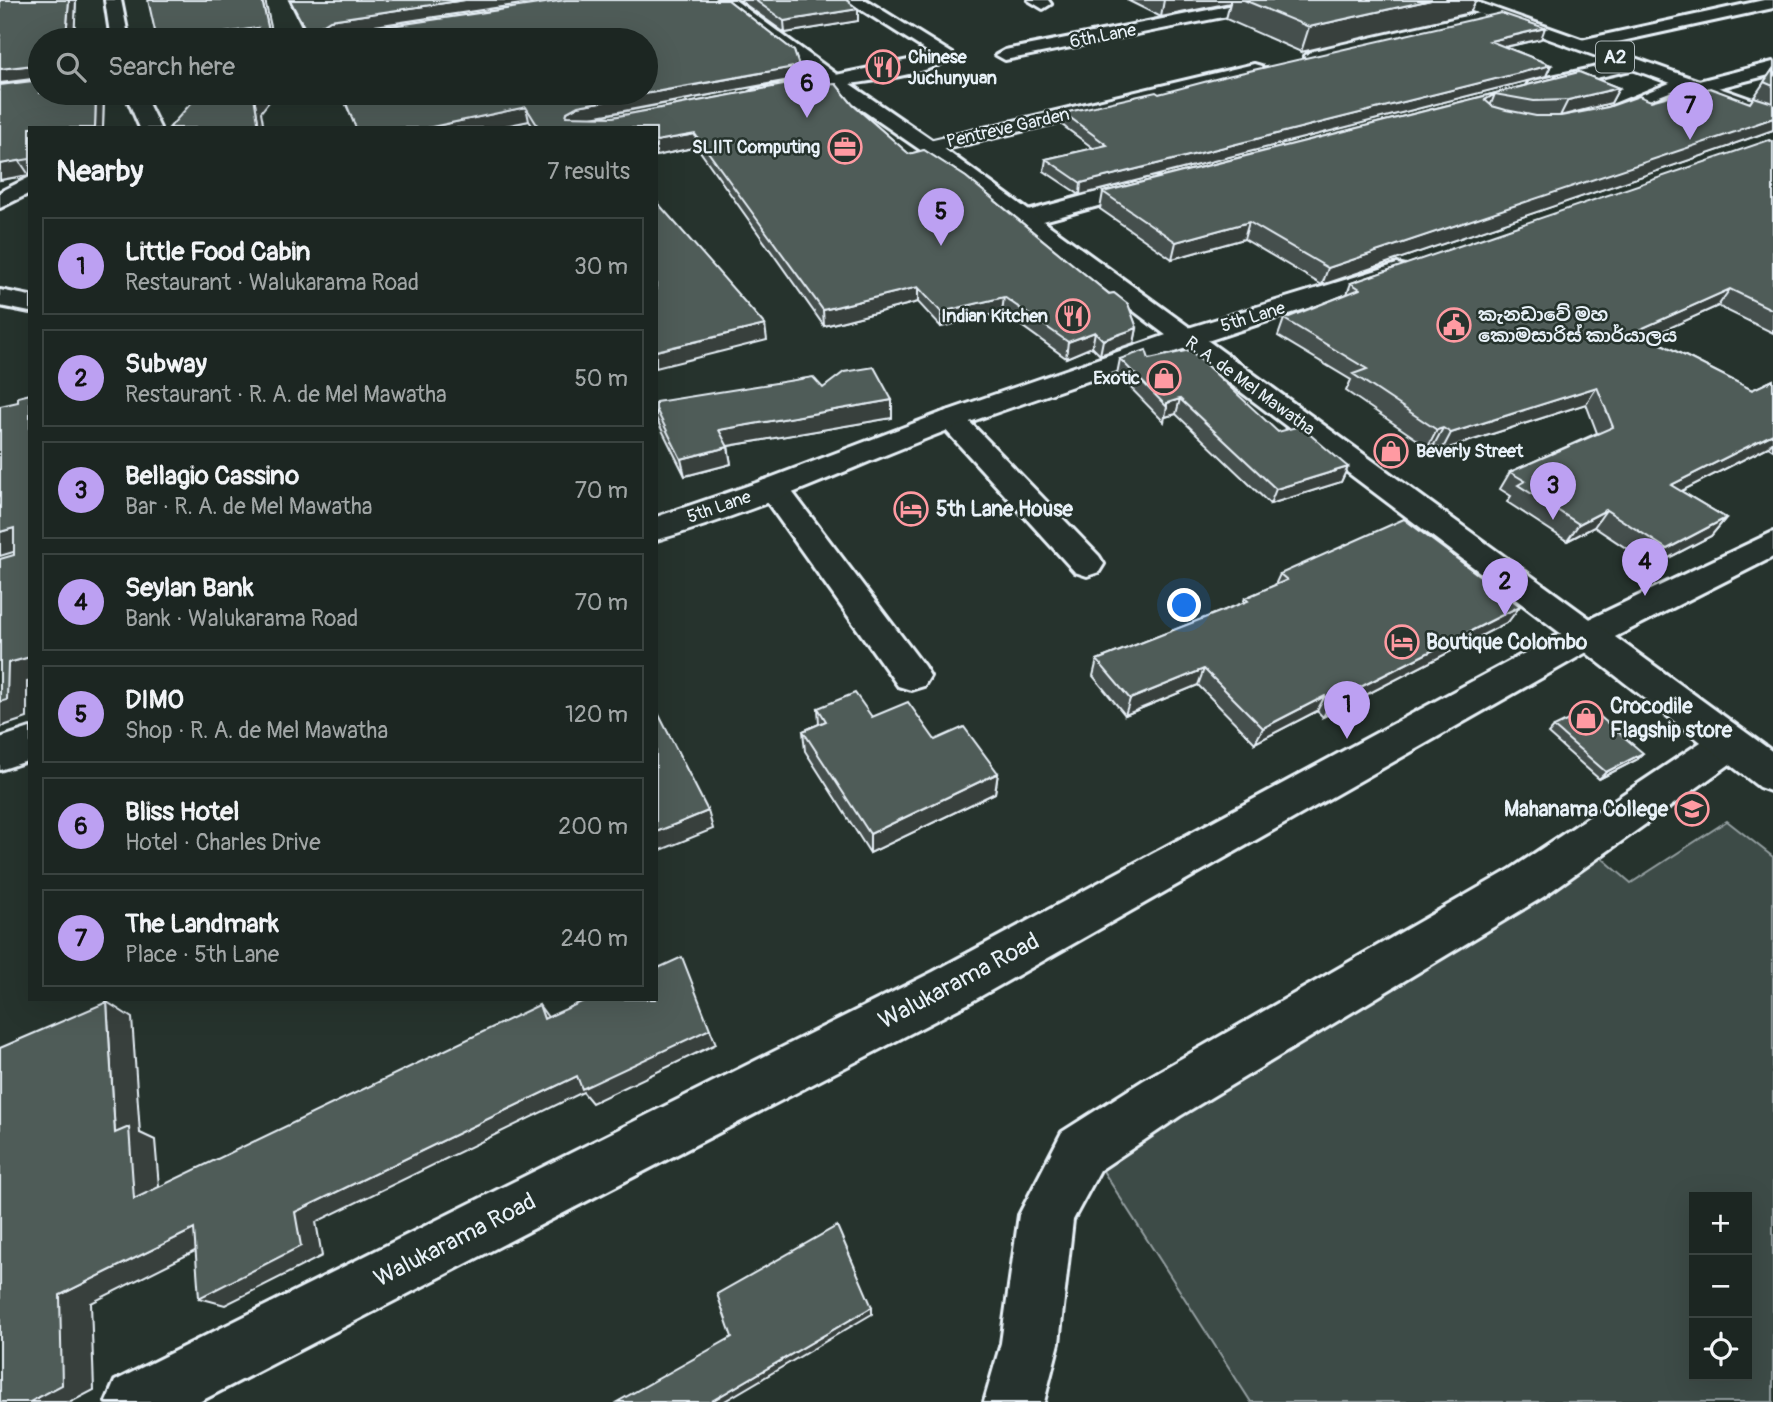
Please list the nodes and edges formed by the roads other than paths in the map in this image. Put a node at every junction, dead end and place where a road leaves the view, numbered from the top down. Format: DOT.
graph roads {
  1 [pos="113,0"];
  2 [pos="725,0"];
  3 [pos="855,0"];
  4 [pos="1284,0"];
  5 [pos="1456,0"];
  6 [pos="1773,3"];
  7 [pos="1496,15"];
  8 [pos="118,28"];
  9 [pos="1581,46"];
  10 [pos="1005,55"];
  11 [pos="1300,59"];
  12 [pos="1633,64"];
  13 [pos="1273,66"];
  14 [pos="1773,68"];
  15 [pos="833,81"];
  16 [pos="1690,85"];
  17 [pos="1519,90"];
  18 [pos="736,98"];
  19 [pos="139,105"];
  20 [pos="1773,114"];
  21 [pos="1591,119"];
  22 [pos="149,126"];
  23 [pos="929,147"];
  24 [pos="1176,178"];
  25 [pos="28,185"];
  26 [pos="0,201"];
  27 [pos="1025,219"];
  28 [pos="1415,265"];
  29 [pos="0,299"];
  30 [pos="28,304"];
  31 [pos="1185,338"];
  32 [pos="951,419"];
  33 [pos="774,488"];
  34 [pos="658,528"];
  35 [pos="1773,543"];
  36 [pos="1087,564"];
  37 [pos="1588,635"];
  38 [pos="911,676"];
  39 [pos="1730,743"];
  40 [pos="28,745"];
  41 [pos="0,754"];
  42 [pos="1773,775"];
  43 [pos="136,1402"];
  44 [pos="1014,1402"];
  1 -- 8 [label="main road"];
  2 -- 15 [label="main road, R. A. de Mel Mawatha"];
  3 -- 15 [label="main road"];
  4 -- 10 [label="main road, 6th Lane"];
  5 -- 7 [label="main road, A2"];
  6 -- 9 [label="main road"];
  7 -- 9 [label="main road, A2"];
  7 -- 11 [label="main road"];
  9 -- 12 [label="main road, A2"];
  12 -- 16 [label="main road, A2"];
  12 -- 17 [label="main road"];
  13 -- 23 [label="main road, Pentreve Garden"];
  14 -- 16 [label="main road"];
  15 -- 18 [label="main road"];
  15 -- 23 [label="main road, R. A. de Mel Mawatha"];
  16 -- 20 [label="main road, A2"];
  16 -- 21 [label="lane"];
  19 -- 22 [label="main road"];
  23 -- 27 [label="main road, R. A. de Mel Mawatha"];
  24 -- 27 [label="main road"];
  25 -- 26 [label="main road"];
  27 -- 31 [label="main road, R. A. de Mel Mawatha"];
  28 -- 31 [label="main road, 5th Lane"];
  29 -- 30 [label="main road"];
  31 -- 32 [label="main road, 5th Lane"];
  31 -- 37 [label="main road, R. A. de Mel Mawatha"];
  32 -- 33 [label="main road, 5th Lane"];
  32 -- 36 [label="main road"];
  33 -- 34 [label="main road, 5th Lane"];
  33 -- 38 [label="main road"];
  35 -- 37 [label="main road, Walukarama Road"];
  37 -- 39 [label="main road, R. A. de Mel Mawatha"];
  37 -- 43 [label="main road, Walukarama Road"];
  39 -- 42 [label="main road, R. A. de Mel Mawatha"];
  39 -- 44 [label="main road"];
  40 -- 41 [label="main road"];
}
